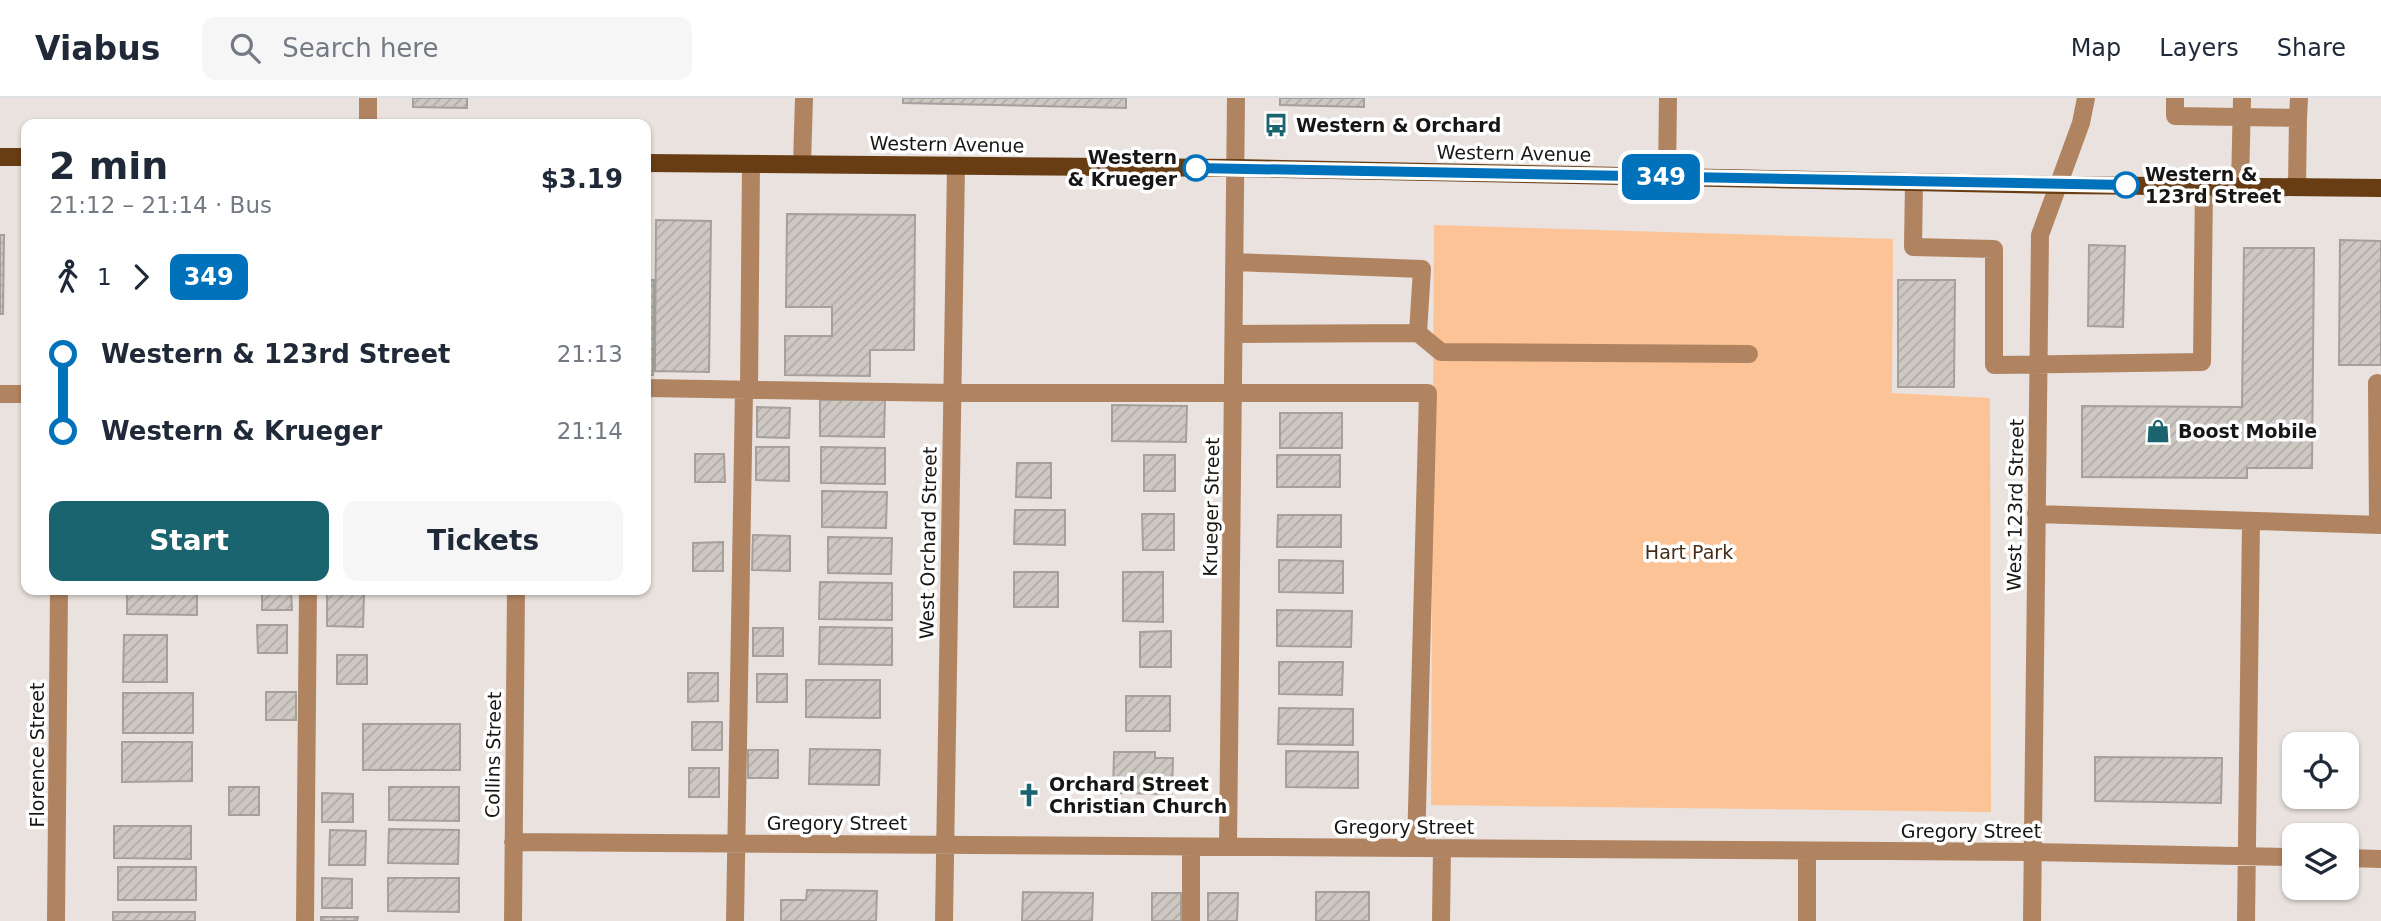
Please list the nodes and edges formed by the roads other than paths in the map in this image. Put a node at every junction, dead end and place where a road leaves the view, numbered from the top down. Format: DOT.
graph roads {
  1 [pos="368,98"];
  2 [pos="804,98"];
  3 [pos="1236,98"];
  4 [pos="1668,98"];
  5 [pos="2086,98"];
  6 [pos="2175,98"];
  7 [pos="2242,98"];
  8 [pos="2272,98"];
  9 [pos="2299,98"];
  10 [pos="2242,117"];
  11 [pos="2272,117"];
  12 [pos="2298,118"];
  13 [pos="368,119"];
  14 [pos="0,157"];
  15 [pos="21,157"];
  16 [pos="651,163"];
  17 [pos="751,164"];
  18 [pos="802,164"];
  19 [pos="956,166"];
  20 [pos="1236,168"];
  21 [pos="1667,177"];
  22 [pos="1913,182"];
  23 [pos="2059,185"];
  24 [pos="2204,186"];
  25 [pos="2240,186"];
  26 [pos="2297,187"];
  27 [pos="2381,188"];
  28 [pos="1235,262"];
  29 [pos="1418,333"];
  30 [pos="1234,334"];
  31 [pos="1749,354"];
  32 [pos="2039,366"];
  33 [pos="2377,383"];
  34 [pos="651,388"];
  35 [pos="746,390"];
  36 [pos="0,394"];
  37 [pos="21,394"];
  38 [pos="952,394"];
  39 [pos="1233,394"];
  40 [pos="2036,514"];
  41 [pos="2251,521"];
  42 [pos="2379,525"];
  43 [pos="59,595"];
  44 [pos="308,595"];
  45 [pos="516,595"];
  46 [pos="513,842"];
  47 [pos="737,844"];
  48 [pos="944,845"];
  49 [pos="1191,847"];
  50 [pos="1228,847"];
  51 [pos="1416,848"];
  52 [pos="1442,849"];
  53 [pos="1807,851"];
  54 [pos="2032,852"];
  55 [pos="2247,856"];
  56 [pos="2282,857"];
  57 [pos="2359,858"];
  58 [pos="2381,859"];
  59 [pos="56,921"];
  60 [pos="305,921"];
  61 [pos="513,921"];
  62 [pos="736,921"];
  63 [pos="944,921"];
  64 [pos="1191,921"];
  65 [pos="1441,921"];
  66 [pos="1807,921"];
  67 [pos="2032,921"];
  68 [pos="2246,921"];
  1 -- 13 [label="street"];
  2 -- 18 [label="street"];
  3 -- 20 [label="street"];
  4 -- 21 [label="street"];
  5 -- 23 [label="street, West 123rd Street"];
  6 -- 10 [label="street"];
  7 -- 10 [label="street"];
  8 -- 11 [label="street"];
  9 -- 12 [label="street"];
  10 -- 11 [label="street"];
  10 -- 25 [label="street"];
  11 -- 12 [label="street"];
  12 -- 26 [label="street"];
  14 -- 15 [label="main road"];
  16 -- 17 [label="main road, Western Avenue"];
  17 -- 18 [label="main road, Western Avenue"];
  17 -- 35 [label="street"];
  18 -- 19 [label="main road, Western Avenue"];
  19 -- 20 [label="main road, Western Avenue"];
  19 -- 38 [label="street, West Orchard Street"];
  20 -- 21 [label="main road, Western Avenue"];
  20 -- 28 [label="street, Krueger Street"];
  21 -- 22 [label="main road, Western Avenue"];
  22 -- 23 [label="main road, Western Avenue"];
  22 -- 32 [label="street"];
  23 -- 24 [label="main road, Western Avenue"];
  23 -- 32 [label="street, West 123rd Street"];
  24 -- 25 [label="main road, Western Avenue"];
  24 -- 32 [label="street"];
  25 -- 26 [label="main road, Western Avenue"];
  26 -- 27 [label="main road, Western Avenue"];
  28 -- 29 [label="street"];
  28 -- 30 [label="street, Krueger Street"];
  29 -- 30 [label="street"];
  29 -- 31 [label="street"];
  30 -- 39 [label="street, Krueger Street"];
  32 -- 40 [label="street, West 123rd Street"];
  33 -- 42 [label="street"];
  34 -- 35 [label="street"];
  35 -- 38 [label="street"];
  35 -- 47 [label="street"];
  36 -- 37 [label="street"];
  38 -- 39 [label="street"];
  38 -- 48 [label="street, West Orchard Street"];
  39 -- 50 [label="street, Krueger Street"];
  39 -- 51 [label="street"];
  40 -- 41 [label="street"];
  40 -- 54 [label="street, West 123rd Street"];
  41 -- 42 [label="street"];
  41 -- 55 [label="street"];
  43 -- 59 [label="street, Florence Street"];
  44 -- 60 [label="street"];
  45 -- 46 [label="street, Collins Street"];
  46 -- 47 [label="street, Gregory Street"];
  46 -- 61 [label="street, Collins Street"];
  47 -- 48 [label="street, Gregory Street"];
  47 -- 62 [label="street"];
  48 -- 49 [label="street, Gregory Street"];
  48 -- 63 [label="street, West Orchard Street"];
  49 -- 50 [label="street, Gregory Street"];
  49 -- 64 [label="street"];
  50 -- 51 [label="street, Gregory Street"];
  51 -- 52 [label="street, Gregory Street"];
  52 -- 53 [label="street, Gregory Street"];
  52 -- 65 [label="street"];
  53 -- 54 [label="street, Gregory Street"];
  53 -- 66 [label="street"];
  54 -- 55 [label="street, Gregory Street"];
  54 -- 67 [label="street, West 123rd Street"];
  55 -- 56 [label="street, Gregory Street"];
  55 -- 68 [label="street"];
  57 -- 58 [label="street"];
}
